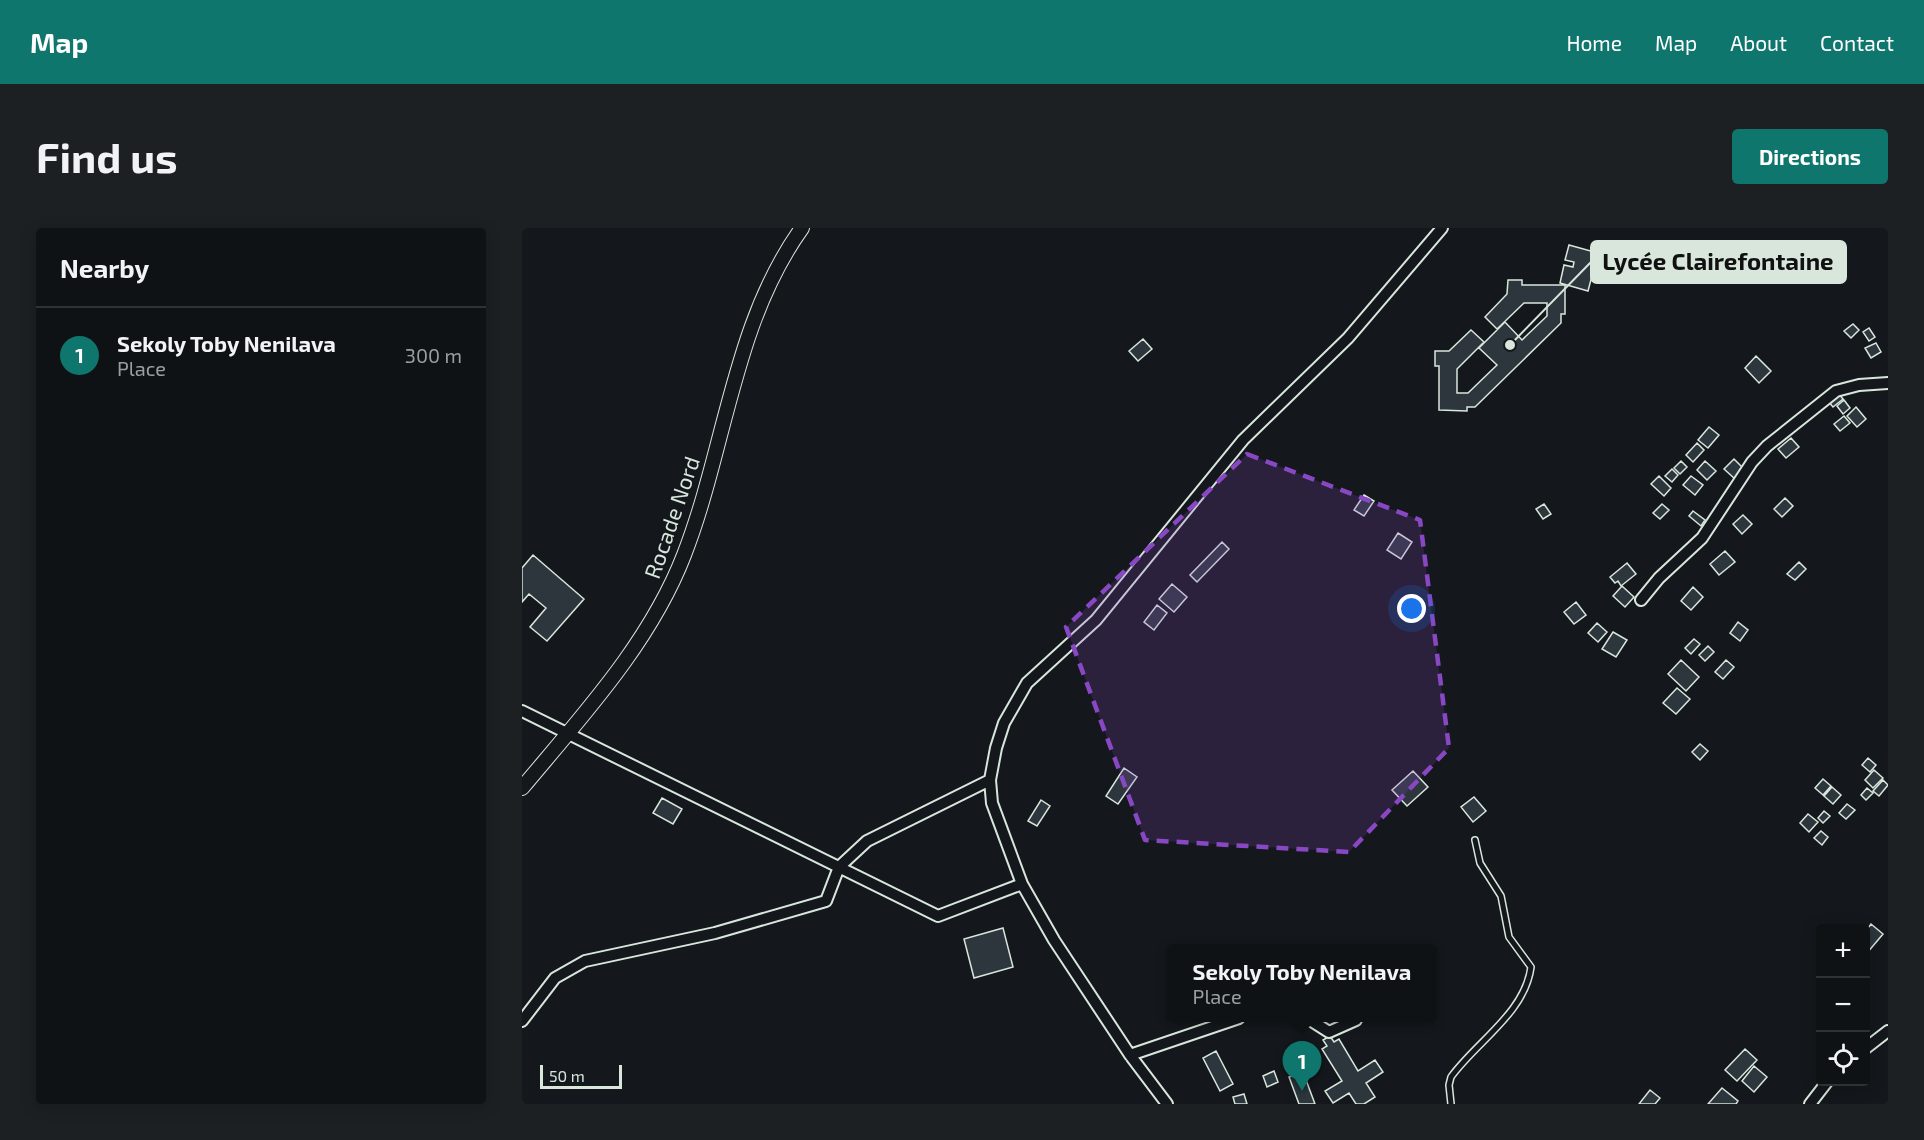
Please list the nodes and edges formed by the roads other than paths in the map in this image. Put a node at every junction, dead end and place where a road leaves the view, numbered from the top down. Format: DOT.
graph roads {
  1 [pos="802,228"];
  2 [pos="1442,228"];
  3 [pos="1888,383"];
  4 [pos="1641,600"];
  5 [pos="522,711"];
  6 [pos="566,735"];
  7 [pos="990,780"];
  8 [pos="522,788"];
  9 [pos="1475,840"];
  10 [pos="839,867"];
  11 [pos="1022,884"];
  12 [pos="522,1021"];
  13 [pos="1225,1022"];
  14 [pos="1314,1022"];
  15 [pos="1352,1022"];
  16 [pos="1888,1030"];
  17 [pos="1870,1045"];
  18 [pos="1130,1055"];
  19 [pos="1824,1086"];
  20 [pos="1167,1104"];
  21 [pos="1451,1104"];
  22 [pos="1810,1104"];
  1 -- 6 [label="main road, Rocade Nord"];
  2 -- 7 [label="street"];
  3 -- 4 [label="street"];
  5 -- 6 [label="street"];
  6 -- 8 [label="main road, Rocade Nord"];
  6 -- 10 [label="street"];
  7 -- 10 [label="street"];
  7 -- 11 [label="street"];
  9 -- 21 [label="lane"];
  10 -- 11 [label="street"];
  10 -- 12 [label="street"];
  11 -- 18 [label="street"];
  13 -- 18 [label="street"];
  14 -- 15 [label="street"];
  16 -- 17 [label="street"];
  18 -- 20 [label="street"];
  19 -- 22 [label="street"];
}
